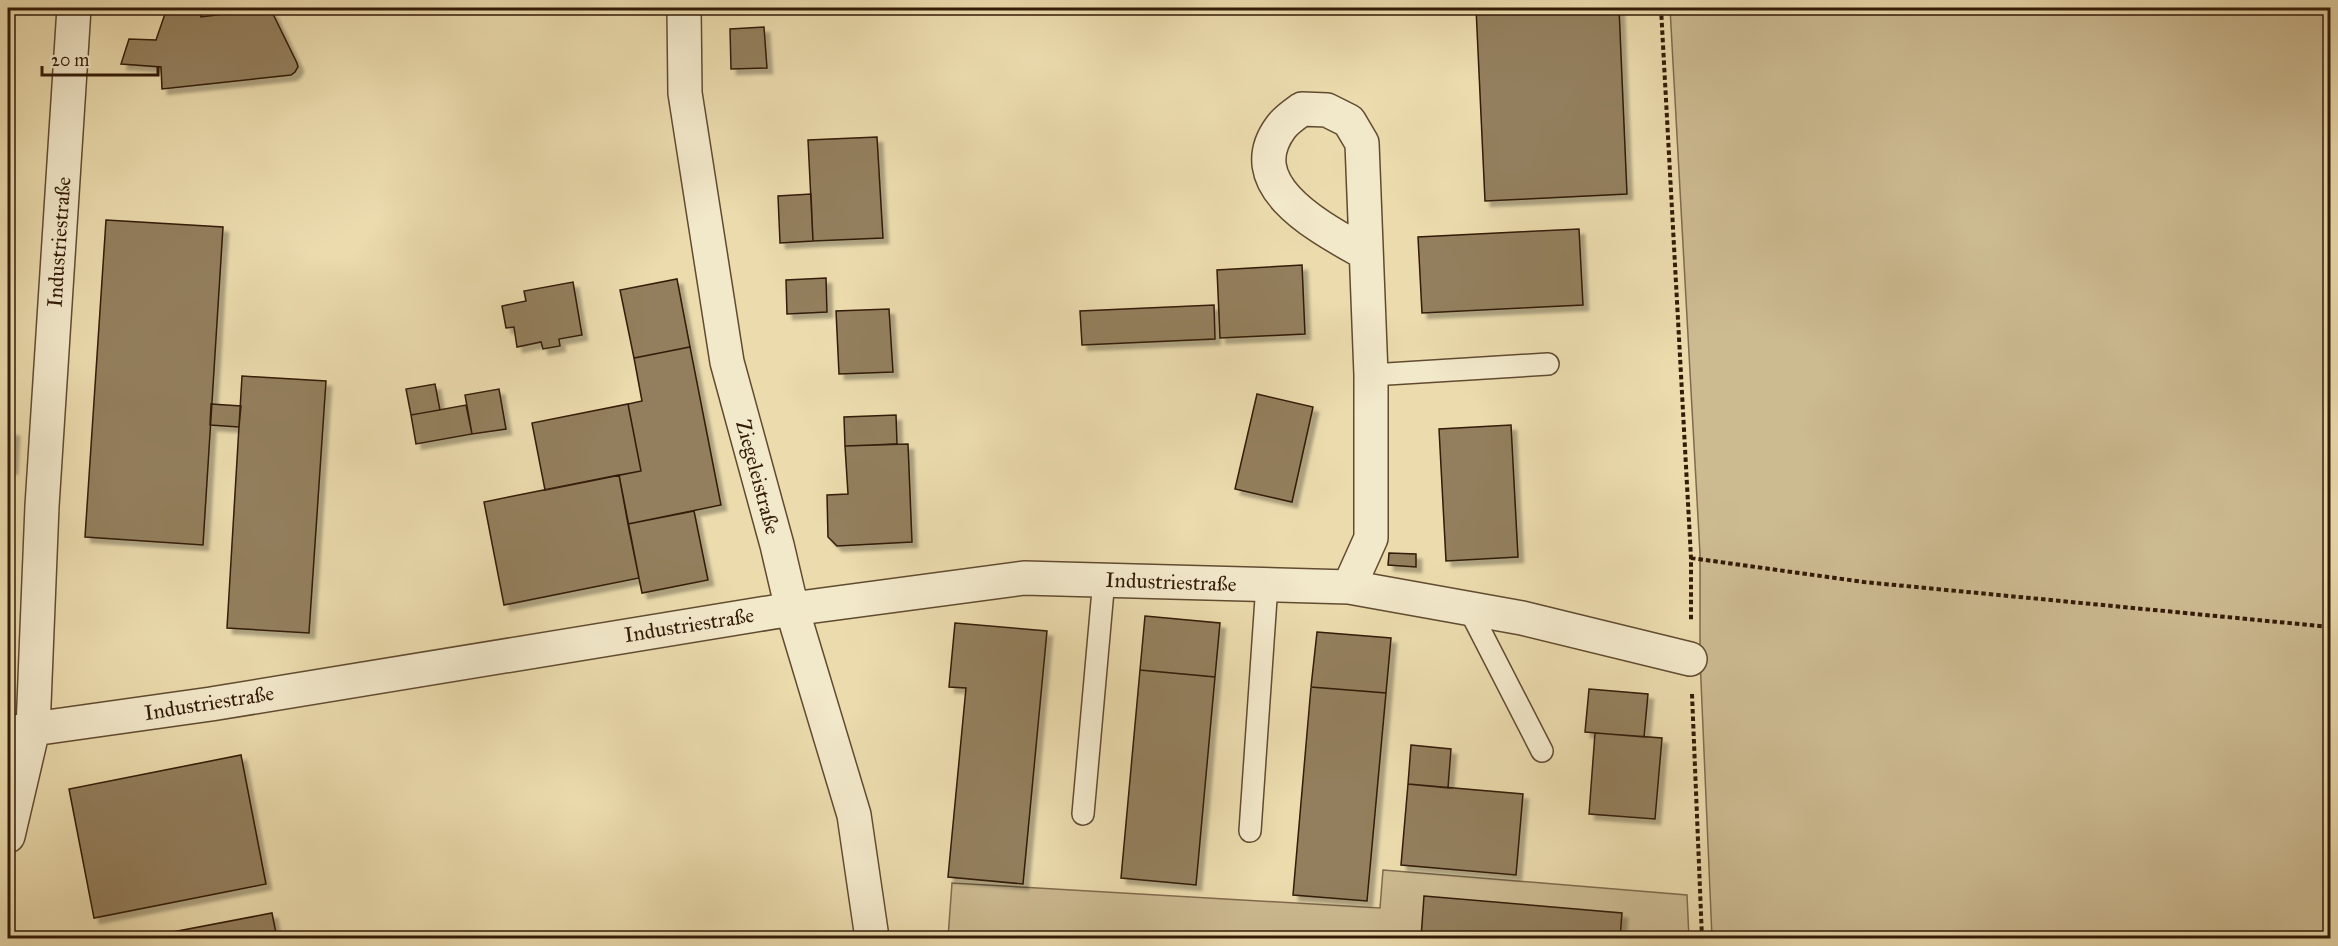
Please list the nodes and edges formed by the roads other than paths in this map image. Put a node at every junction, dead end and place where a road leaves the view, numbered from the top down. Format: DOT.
graph roads {
  1 [pos="74,8"];
  2 [pos="684,8"];
  3 [pos="1365,253"];
  4 [pos="1548,364"];
  5 [pos="1371,375"];
  6 [pos="1104,579"];
  7 [pos="1267,584"];
  8 [pos="1349,587"];
  9 [pos="792,609"];
  10 [pos="1469,609"];
  11 [pos="1690,659"];
  12 [pos="20,731"];
  13 [pos="1542,752"];
  14 [pos="1083,814"];
  15 [pos="1250,831"];
  16 [pos="8,836"];
  17 [pos="872,939"];
  1 -- 12 [label="street, Industriestraße"];
  2 -- 9 [label="street, Ziegeleistraße"];
  3 -- 5 [label="street"];
  4 -- 5 [label="lane"];
  5 -- 8 [label="street"];
  6 -- 7 [label="street, Industriestraße"];
  6 -- 9 [label="street, Industriestraße"];
  6 -- 14 [label="lane"];
  7 -- 8 [label="street, Industriestraße"];
  7 -- 15 [label="lane"];
  8 -- 10 [label="street, Industriestraße"];
  9 -- 12 [label="street, Industriestraße"];
  9 -- 17 [label="street, Ziegeleistraße"];
  10 -- 11 [label="street, Industriestraße"];
  10 -- 13 [label="lane"];
  12 -- 16 [label="street, Industriestraße"];
}
